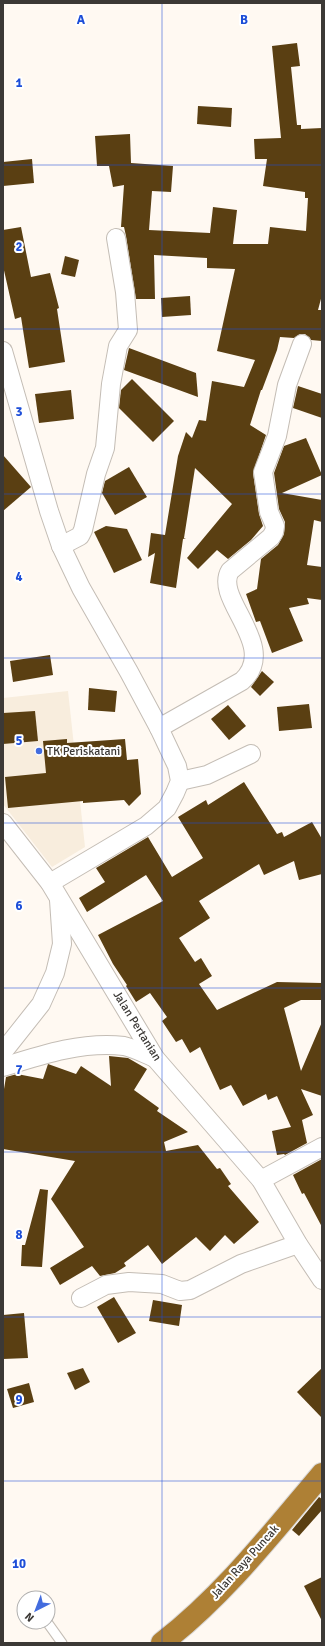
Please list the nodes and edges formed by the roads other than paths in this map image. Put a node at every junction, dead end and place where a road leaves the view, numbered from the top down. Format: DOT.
graph roads {
  1 [pos="116,238"];
  2 [pos="302,344"];
  3 [pos="3,351"];
  4 [pos="61,546"];
  5 [pos="159,728"];
  6 [pos="251,754"];
  7 [pos="180,781"];
  8 [pos="3,823"];
  9 [pos="55,889"];
  10 [pos="3,1052"];
  11 [pos="155,1058"];
  12 [pos="3,1067"];
  13 [pos="322,1147"];
  14 [pos="260,1180"];
  15 [pos="298,1244"];
  16 [pos="322,1280"];
  17 [pos="81,1298"];
  18 [pos="322,1474"];
  19 [pos="53,1630"];
  20 [pos="62,1643"];
  21 [pos="162,1643"];
  1 -- 4 [label="street"];
  2 -- 5 [label="street"];
  3 -- 4 [label="street"];
  4 -- 5 [label="street"];
  5 -- 7 [label="street"];
  6 -- 7 [label="street"];
  7 -- 9 [label="street"];
  8 -- 9 [label="street, Jalan Pertanian"];
  9 -- 10 [label="street"];
  9 -- 11 [label="street, Jalan Pertanian"];
  11 -- 12 [label="street"];
  11 -- 14 [label="street, Jalan Pertanian"];
  13 -- 14 [label="street"];
  14 -- 15 [label="street, Jalan Pertanian"];
  15 -- 16 [label="street, Jalan Pertanian"];
  15 -- 17 [label="street"];
  18 -- 21 [label="highway, Jalan Raya Puncak"];
  19 -- 20 [label="lane"];
}
